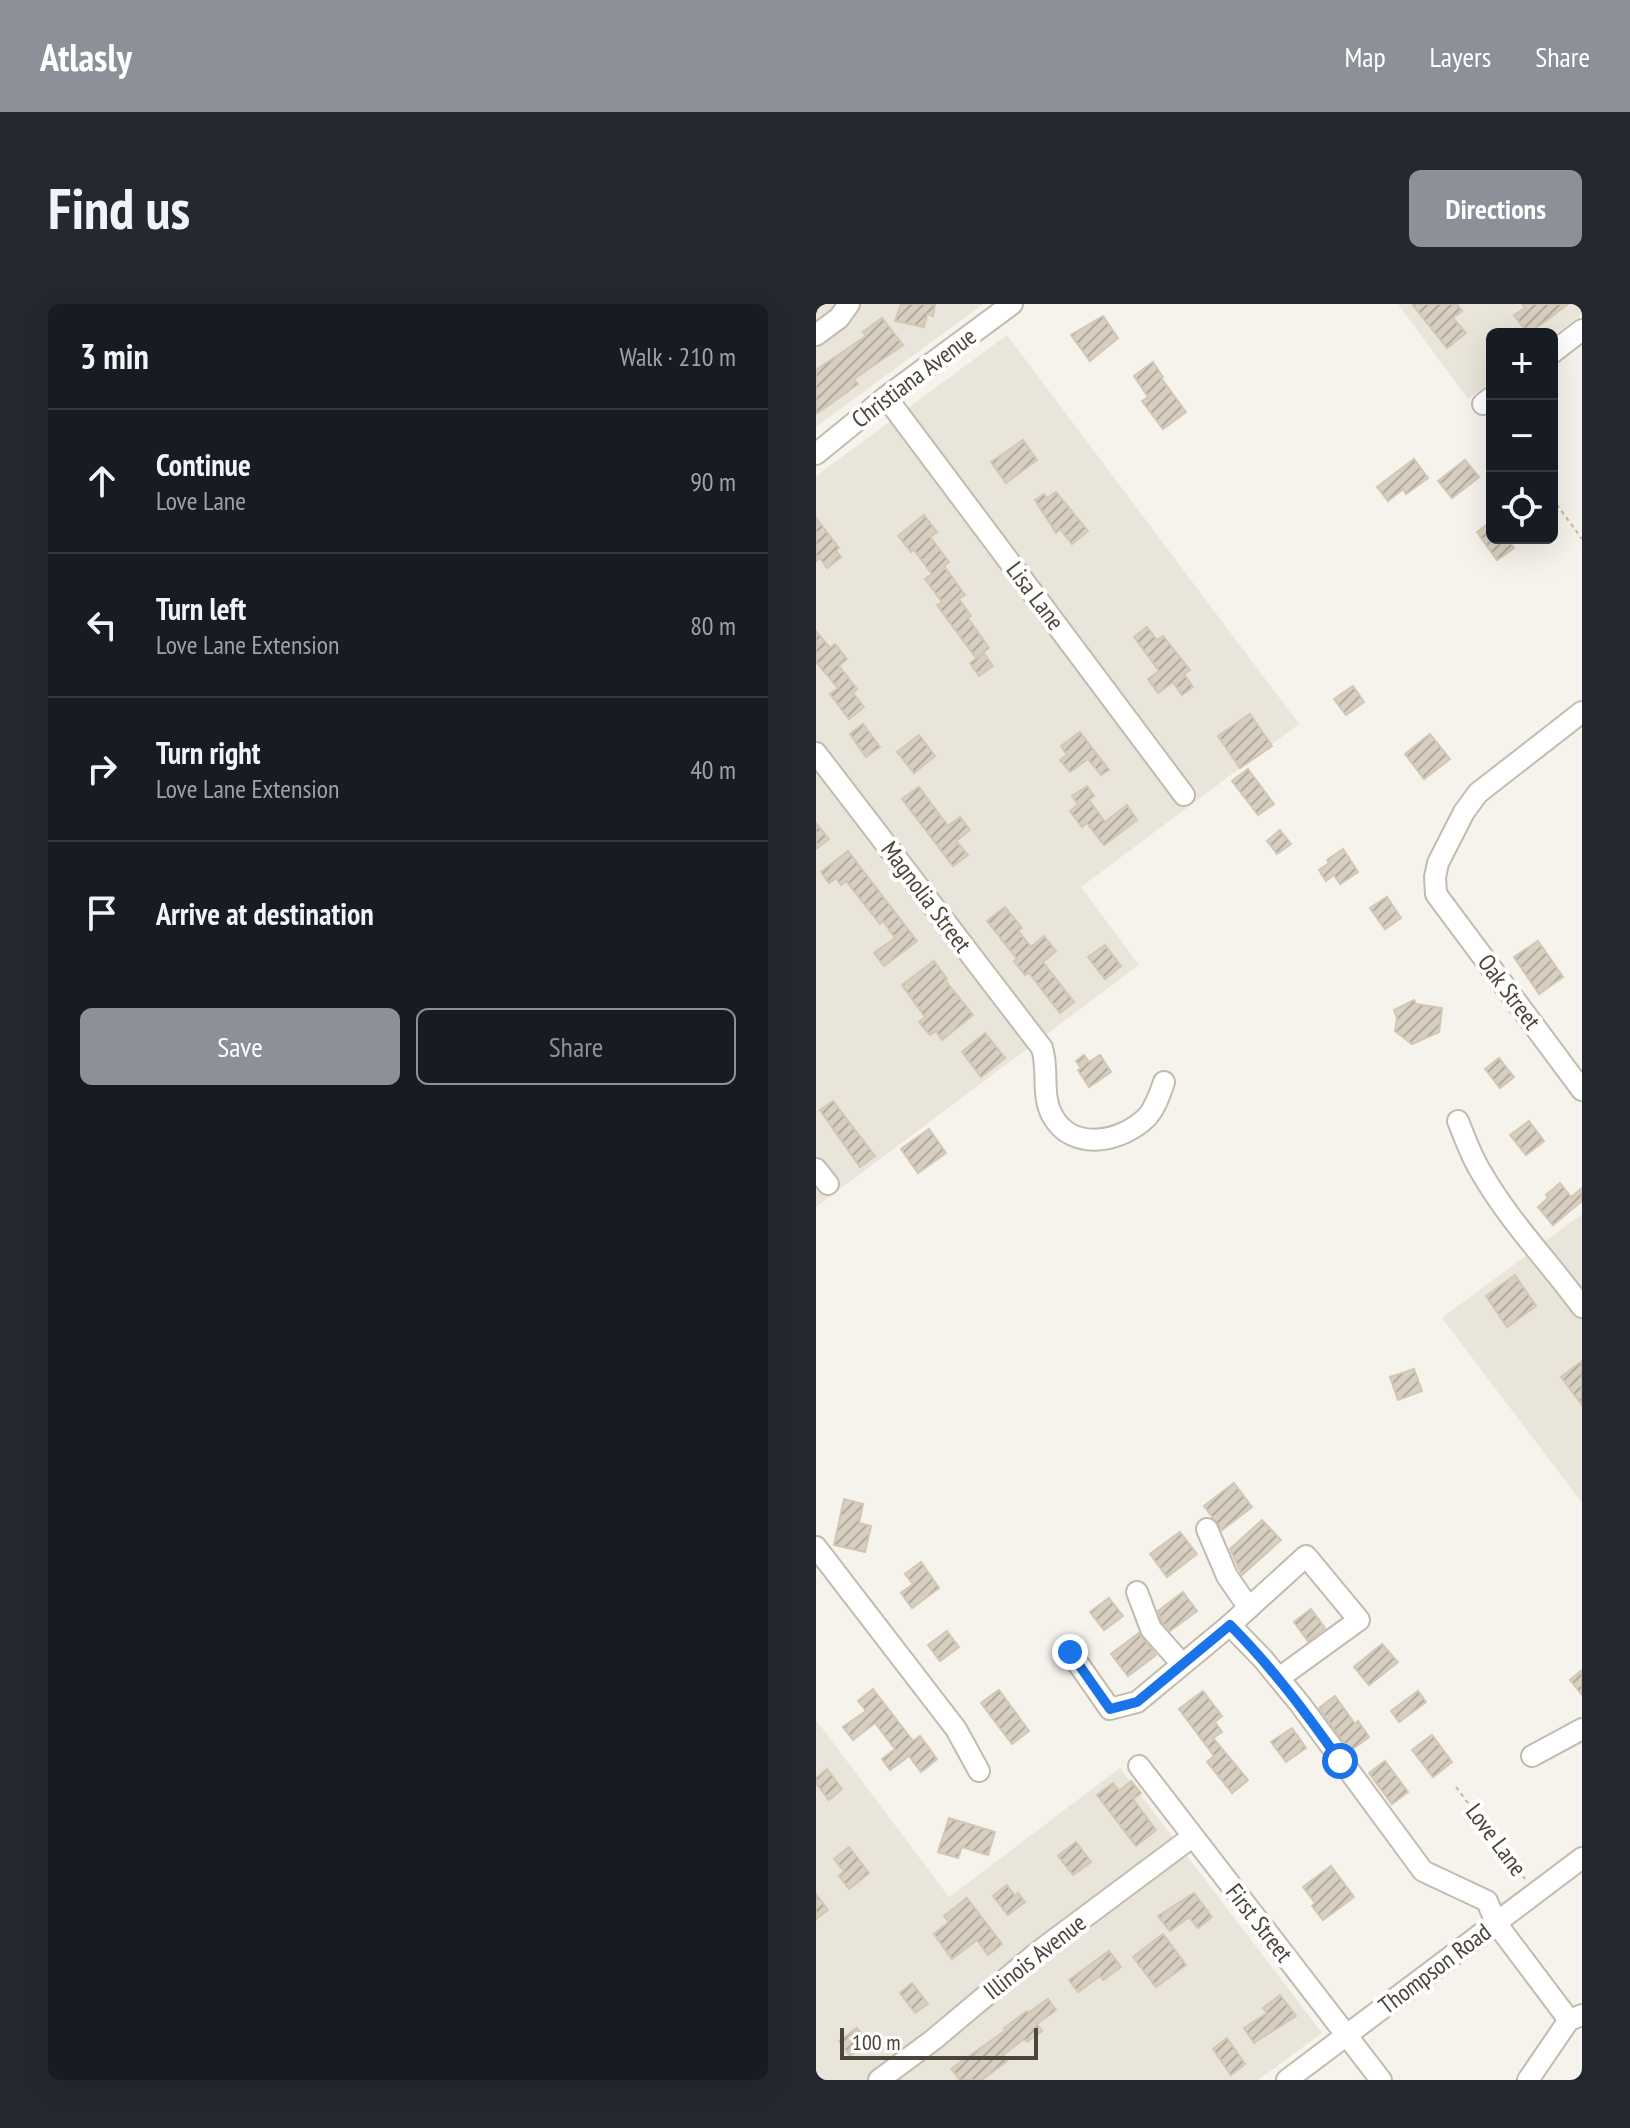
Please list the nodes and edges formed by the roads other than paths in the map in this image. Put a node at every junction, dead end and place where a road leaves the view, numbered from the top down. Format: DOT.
graph roads {
  1 [pos="849,304"];
  2 [pos="1012,304"];
  3 [pos="990,311"];
  4 [pos="1582,330"];
  5 [pos="816,335"];
  6 [pos="1558,348"];
  7 [pos="886,397"];
  8 [pos="816,454"];
  9 [pos="1582,712"];
  10 [pos="816,753"];
  11 [pos="1184,795"];
  12 [pos="1164,1082"];
  13 [pos="1582,1090"];
  14 [pos="1458,1121"];
  15 [pos="1582,1307"];
  16 [pos="1207,1529"];
  17 [pos="816,1547"];
  18 [pos="1137,1592"];
  19 [pos="1249,1608"];
  20 [pos="1230,1625"];
  21 [pos="1070,1652"];
  22 [pos="1182,1664"];
  23 [pos="1279,1678"];
  24 [pos="1582,1729"];
  25 [pos="1532,1756"];
  26 [pos="1139,1766"];
  27 [pos="979,1771"];
  28 [pos="1192,1837"];
  29 [pos="1582,1858"];
  30 [pos="1496,1923"];
  31 [pos="1575,2017"];
  32 [pos="1347,2035"];
  33 [pos="879,2080"];
  34 [pos="1287,2080"];
  35 [pos="1381,2080"];
  36 [pos="1528,2080"];
  1 -- 5 [label="street"];
  2 -- 3 [label="street, Christiana Avenue"];
  3 -- 7 [label="street, Christiana Avenue"];
  4 -- 6 [label="street"];
  7 -- 8 [label="street, Christiana Avenue"];
  7 -- 11 [label="street, Lisa Lane"];
  9 -- 13 [label="street, Oak Street"];
  10 -- 12 [label="street, Magnolia Street"];
  14 -- 15 [label="street"];
  16 -- 19 [label="street"];
  17 -- 27 [label="street"];
  18 -- 22 [label="street"];
  19 -- 20 [label="street"];
  19 -- 23 [label="street"];
  20 -- 22 [label="street"];
  20 -- 23 [label="street, Love Lane"];
  21 -- 22 [label="street"];
  23 -- 30 [label="street, Love Lane"];
  24 -- 25 [label="street"];
  26 -- 28 [label="street, First Street"];
  28 -- 32 [label="street, First Street"];
  28 -- 33 [label="street, Illinois Avenue"];
  29 -- 30 [label="street, Thompson Road"];
  30 -- 31 [label="street, Love Lane"];
  30 -- 32 [label="street, Thompson Road"];
  31 -- 36 [label="street"];
  32 -- 34 [label="street, Thompson Road"];
  32 -- 35 [label="street, First Street"];
}
